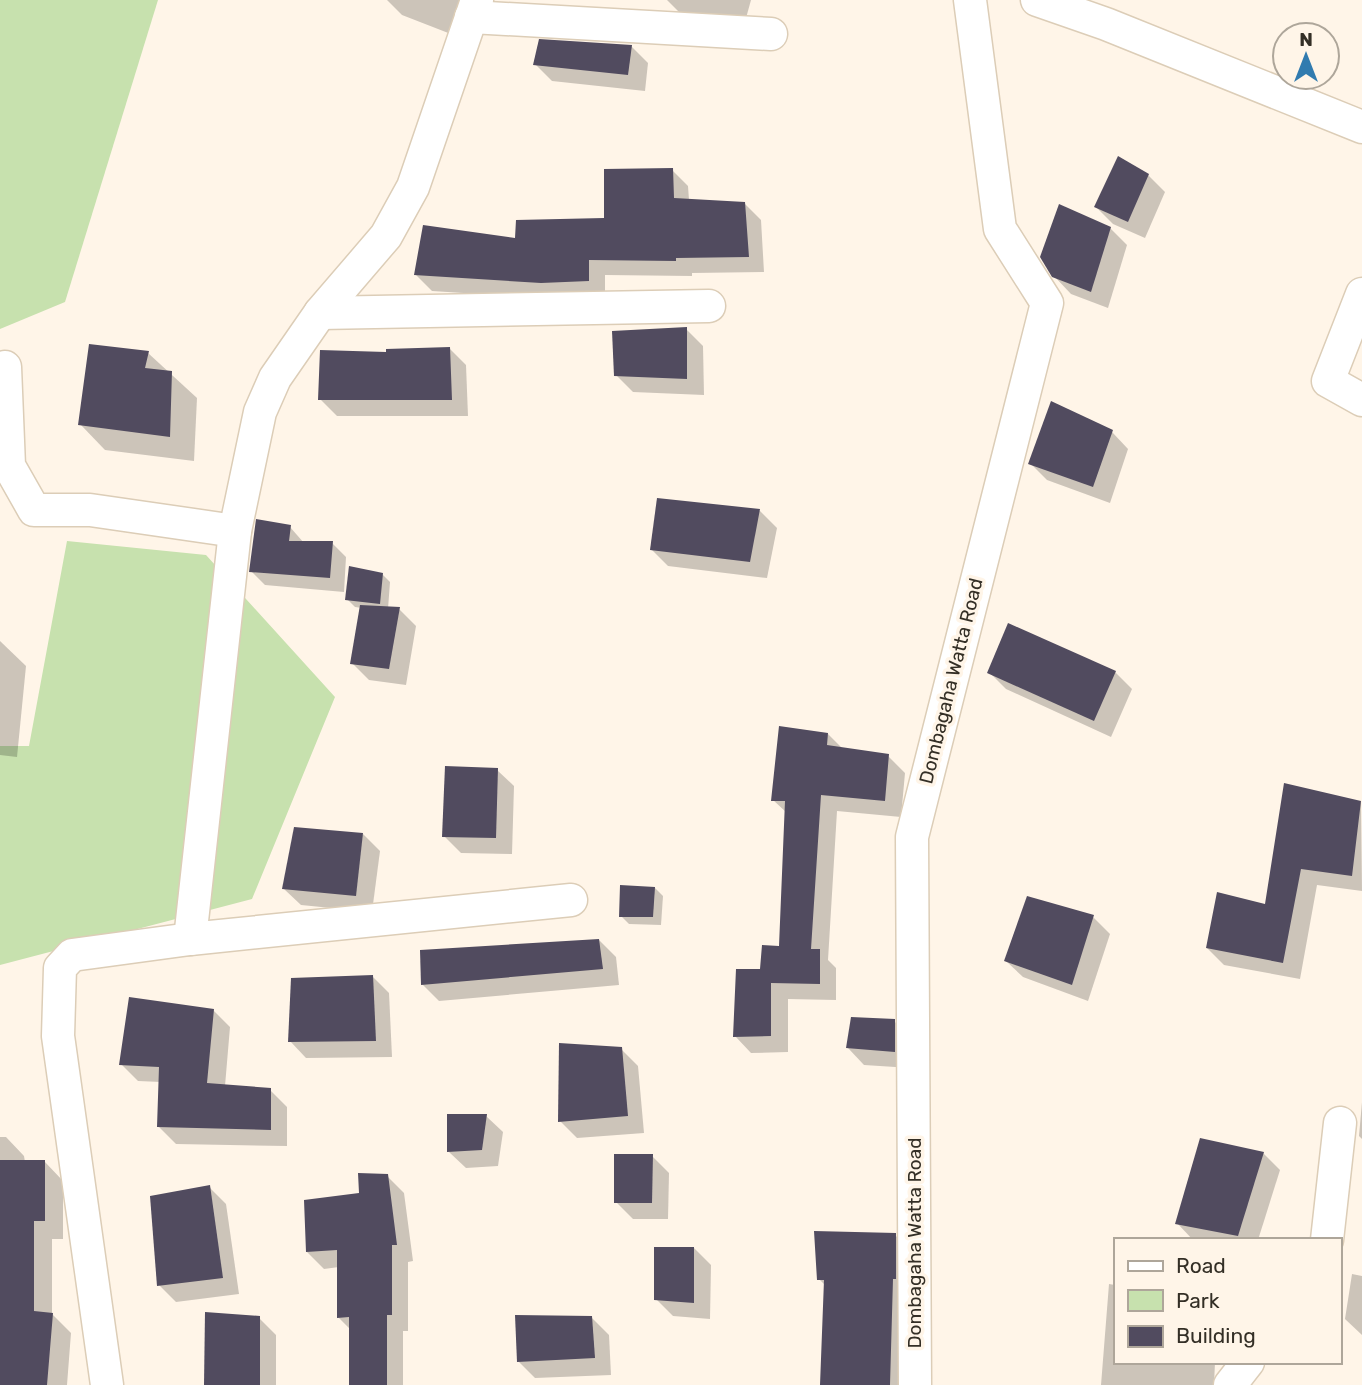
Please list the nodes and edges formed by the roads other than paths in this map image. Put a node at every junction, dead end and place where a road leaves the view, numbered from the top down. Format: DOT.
graph roads {
  1 [pos="970,0"];
  2 [pos="1038,0"];
  3 [pos="474,8"];
  4 [pos="1111,12"];
  5 [pos="771,34"];
  6 [pos="1362,127"];
  7 [pos="1362,294"];
  8 [pos="709,306"];
  9 [pos="320,313"];
  10 [pos="5,367"];
  11 [pos="1362,400"];
  12 [pos="234,531"];
  13 [pos="571,900"];
  14 [pos="190,939"];
  15 [pos="1340,1124"];
  16 [pos="1327,1238"];
  17 [pos="1246,1364"];
  18 [pos="107,1385"];
  19 [pos="915,1385"];
  20 [pos="1230,1385"];
  1 -- 19 [label="street, Dombagaha Watta Road"];
  2 -- 4 [label="street"];
  3 -- 5 [label="street"];
  3 -- 9 [label="street"];
  4 -- 6 [label="street"];
  7 -- 11 [label="street"];
  8 -- 9 [label="street"];
  9 -- 12 [label="street"];
  10 -- 12 [label="street"];
  12 -- 14 [label="street"];
  13 -- 14 [label="street"];
  14 -- 18 [label="street"];
  15 -- 16 [label="street"];
  17 -- 20 [label="street"];
}
